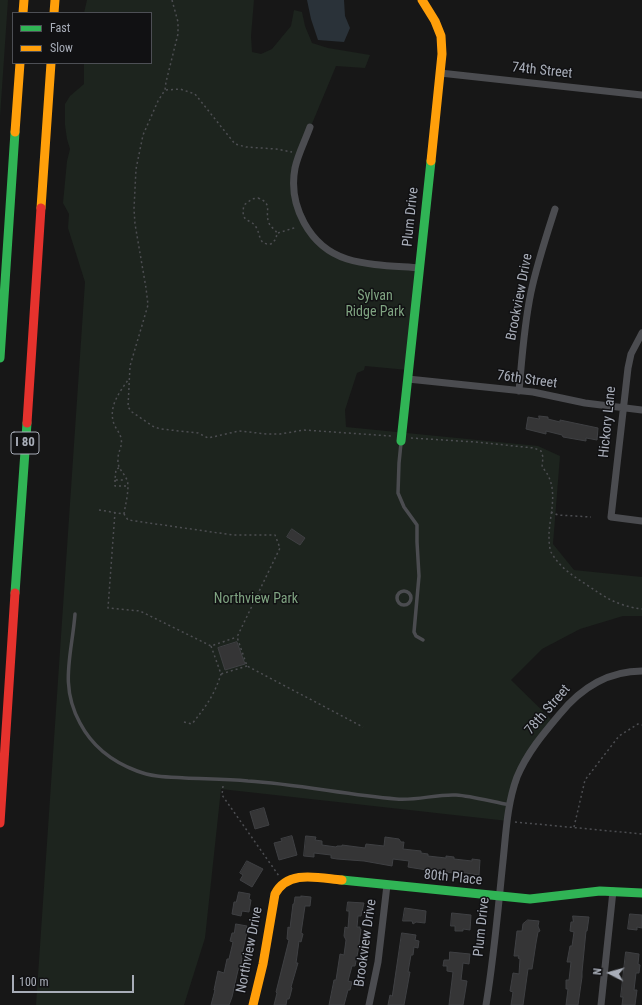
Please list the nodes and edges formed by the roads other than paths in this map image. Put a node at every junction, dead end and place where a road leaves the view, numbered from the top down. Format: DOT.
graph roads {
  1 [pos="24,0"];
  2 [pos="55,0"];
  3 [pos="422,0"];
  4 [pos="23,12"];
  5 [pos="54,12"];
  6 [pos="20,64"];
  7 [pos="51,64"];
  8 [pos="440,73"];
  9 [pos="642,95"];
  10 [pos="310,127"];
  11 [pos="555,209"];
  12 [pos="420,268"];
  13 [pos="642,333"];
  14 [pos="0,358"];
  15 [pos="408,379"];
  16 [pos="519,391"];
  17 [pos="623,408"];
  18 [pos="642,410"];
  19 [pos="402,439"];
  20 [pos="642,521"];
  21 [pos="412,599"];
  22 [pos="416,599"];
  23 [pos="75,614"];
  24 [pos="423,640"];
  25 [pos="642,671"];
  26 [pos="510,805"];
  27 [pos="0,823"];
  28 [pos="387,885"];
  29 [pos="613,891"];
  30 [pos="642,894"];
  31 [pos="499,897"];
  32 [pos="273,901"];
  33 [pos="253,1005"];
  34 [pos="369,1005"];
  35 [pos="486,1005"];
  36 [pos="601,1005"];
  1 -- 4 [label="main road"];
  2 -- 5 [label="main road"];
  3 -- 8 [label="main road, Plum Drive"];
  6 -- 14 [label="main road"];
  7 -- 27 [label="main road, I 80"];
  8 -- 9 [label="street, 74th Street"];
  8 -- 12 [label="main road, Plum Drive"];
  10 -- 12 [label="street"];
  11 -- 16 [label="street, Brookview Drive"];
  12 -- 15 [label="main road, Plum Drive"];
  13 -- 17 [label="street, Hickory Lane"];
  15 -- 16 [label="street, 76th Street"];
  15 -- 19 [label="main road, Plum Drive"];
  16 -- 17 [label="street, 76th Street"];
  17 -- 18 [label="street, 76th Street"];
  17 -- 20 [label="street, Hickory Lane"];
  19 -- 22 [label="lane"];
  21 -- 21 [label="lane"];
  21 -- 22 [label="lane"];
  22 -- 24 [label="lane"];
  23 -- 26 [label="lane"];
  25 -- 26 [label="street, 78th Street"];
  26 -- 31 [label="street, Plum Drive"];
  28 -- 31 [label="main road, 80th Place"];
  28 -- 32 [label="main road, 80th Place"];
  28 -- 34 [label="street, Brookview Drive"];
  29 -- 30 [label="main road, 80th Place"];
  29 -- 31 [label="main road, 80th Place"];
  29 -- 36 [label="street"];
  31 -- 35 [label="street, Plum Drive"];
  32 -- 33 [label="main road, Northview Drive"];
}
